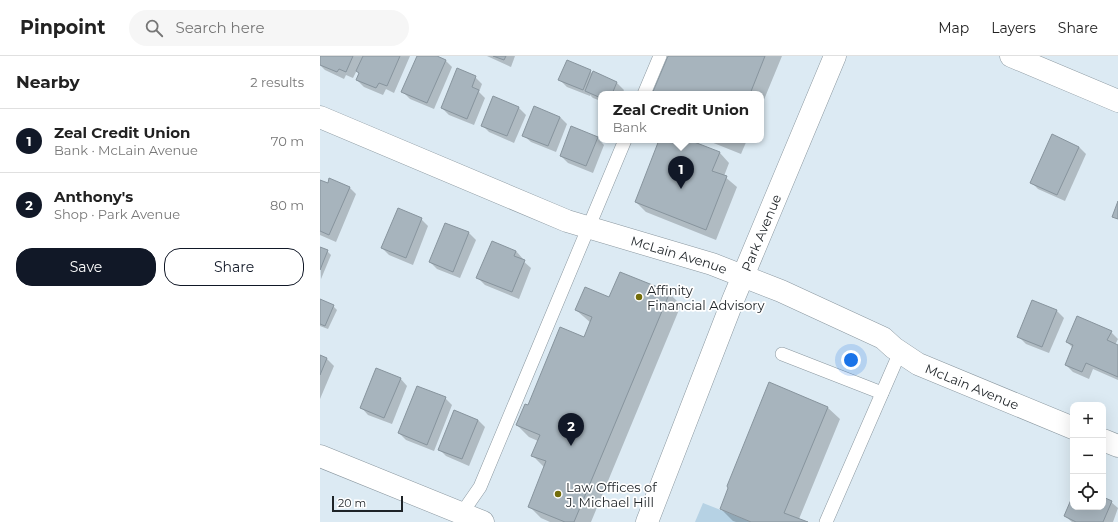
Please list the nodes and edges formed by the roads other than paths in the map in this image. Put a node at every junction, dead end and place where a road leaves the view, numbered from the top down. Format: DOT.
graph roads {
  1 [pos="660,56"];
  2 [pos="834,56"];
  3 [pos="1012,56"];
  4 [pos="645,91"];
  5 [pos="1118,101"];
  6 [pos="320,117"];
  7 [pos="624,143"];
  8 [pos="588,226"];
  9 [pos="744,277"];
  10 [pos="900,352"];
  11 [pos="782,354"];
  12 [pos="882,393"];
  13 [pos="1070,427"];
  14 [pos="1106,441"];
  15 [pos="1118,446"];
  16 [pos="320,456"];
  17 [pos="462,513"];
  18 [pos="483,522"];
  19 [pos="647,522"];
  20 [pos="826,522"];
  1 -- 4 [label="lane"];
  2 -- 9 [label="street, Park Avenue"];
  3 -- 5 [label="street"];
  6 -- 8 [label="street, McLain Avenue"];
  7 -- 8 [label="lane"];
  8 -- 9 [label="street, McLain Avenue"];
  8 -- 17 [label="lane"];
  9 -- 10 [label="street, McLain Avenue"];
  9 -- 19 [label="street, Park Avenue"];
  10 -- 12 [label="lane"];
  10 -- 13 [label="street, McLain Avenue"];
  11 -- 12 [label="lane"];
  12 -- 20 [label="lane"];
  14 -- 15 [label="street"];
  16 -- 17 [label="street"];
  17 -- 18 [label="street"];
}
